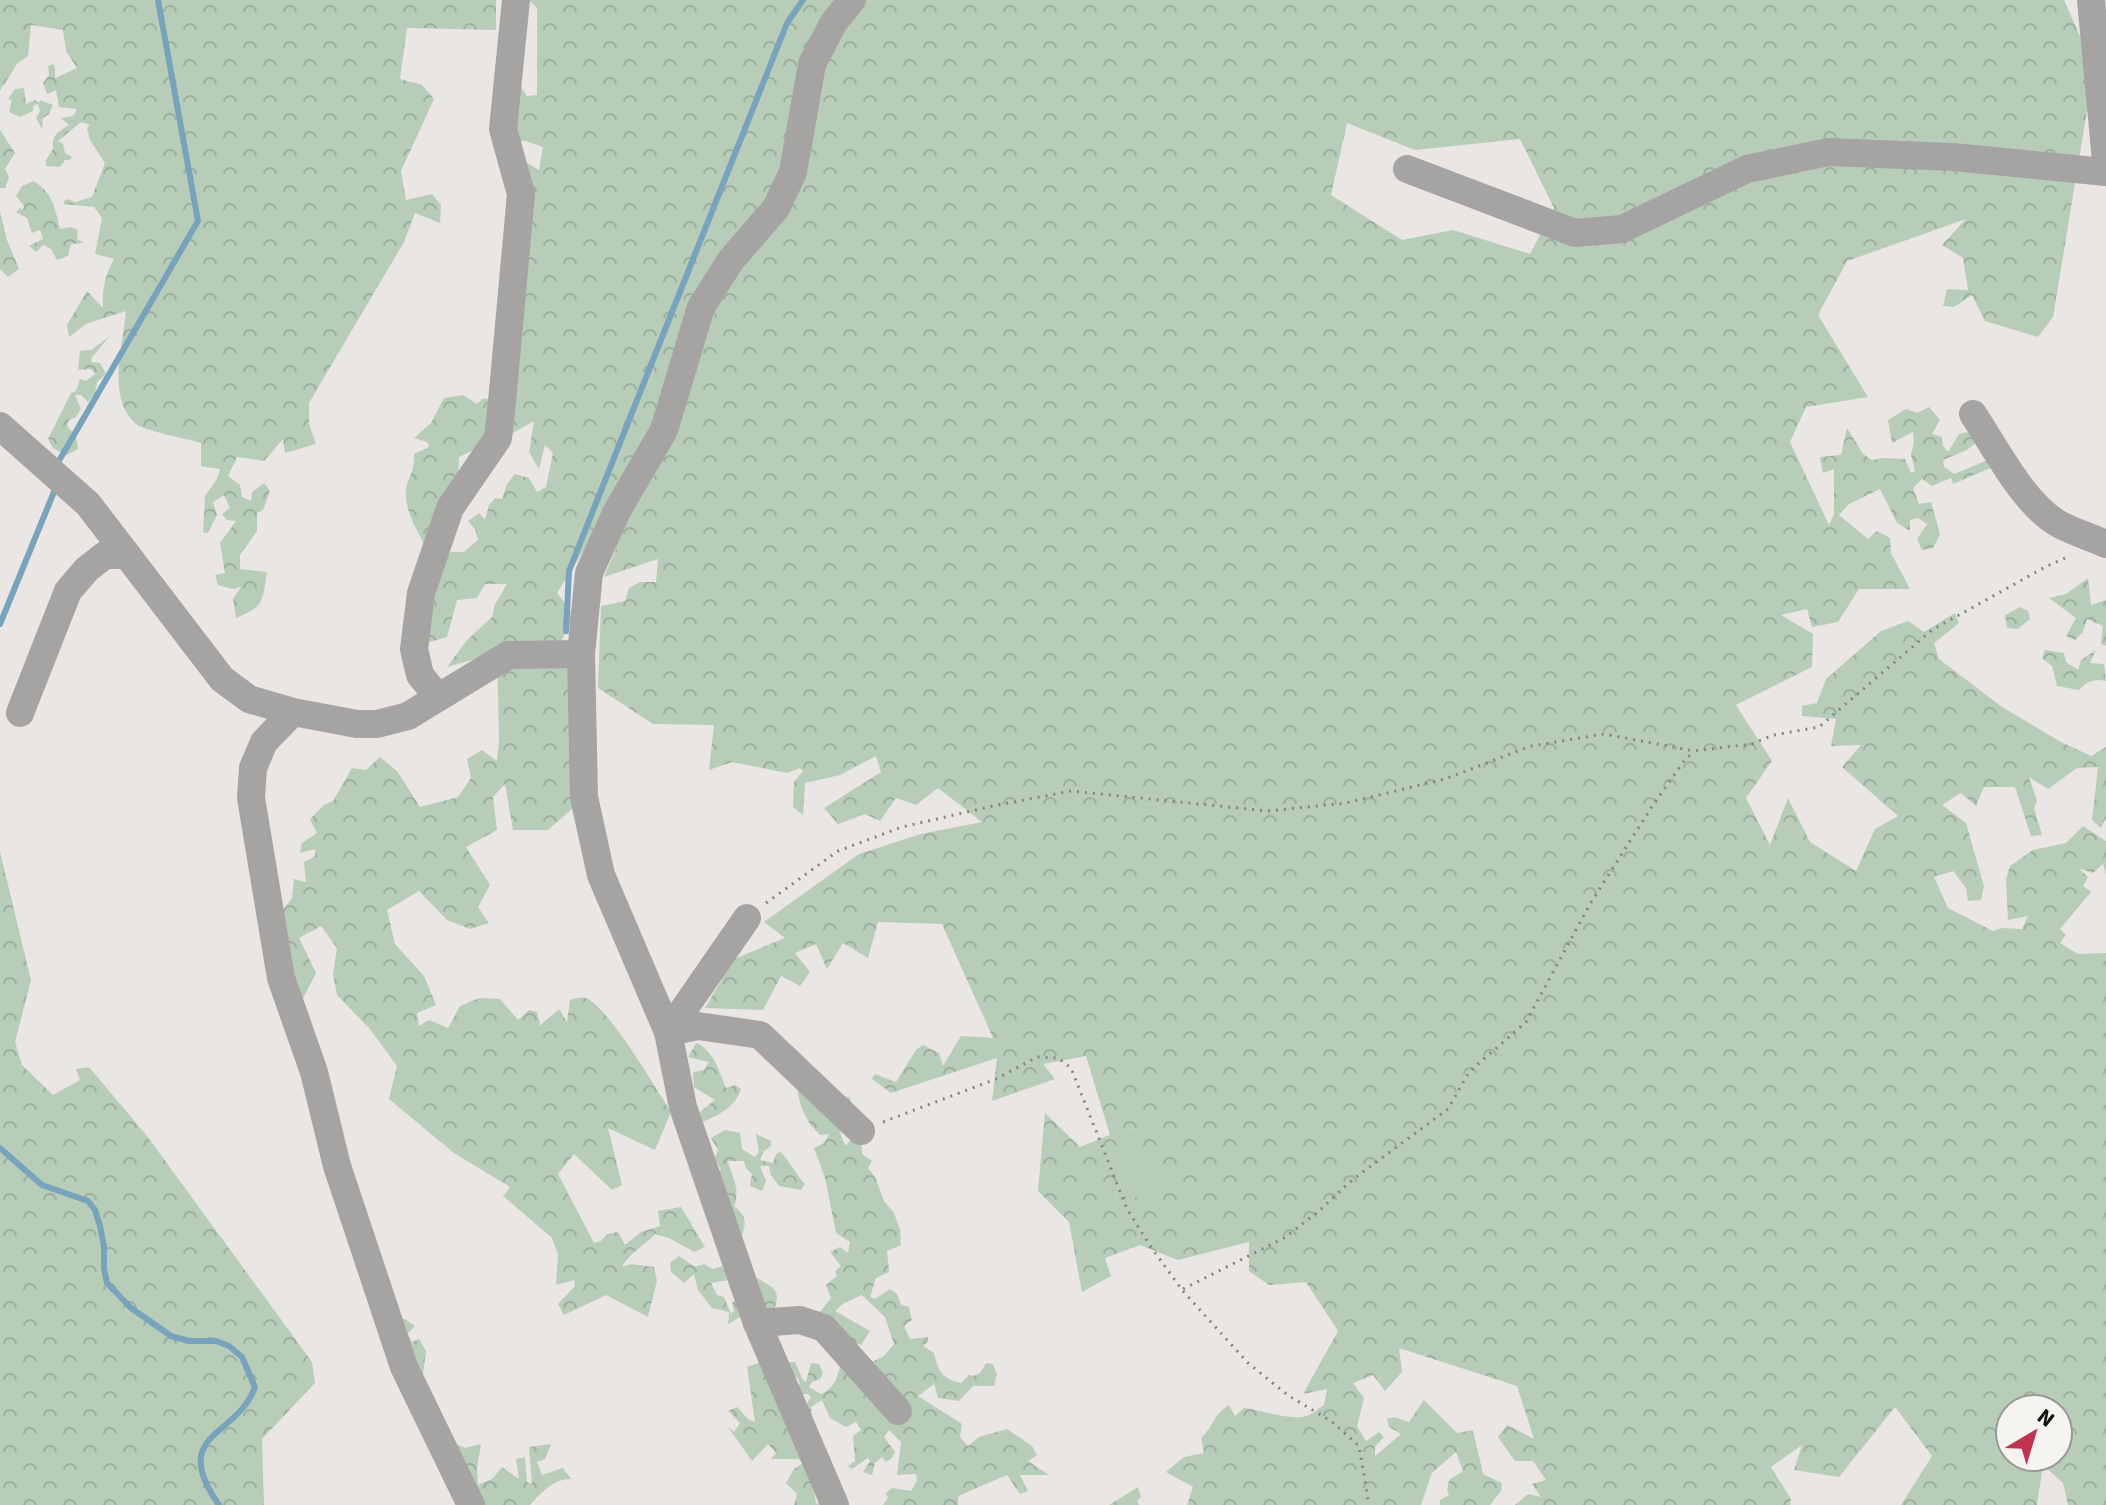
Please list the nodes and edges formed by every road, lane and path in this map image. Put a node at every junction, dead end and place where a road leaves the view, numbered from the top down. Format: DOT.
graph roads {
  1 [pos="516,0"];
  2 [pos="852,0"];
  3 [pos="2091,0"];
  4 [pos="2106,161"];
  5 [pos="1407,169"];
  6 [pos="2106,172"];
  7 [pos="1973,414"];
  8 [pos="0,426"];
  9 [pos="2093,548"];
  10 [pos="127,555"];
  11 [pos="581,654"];
  12 [pos="438,697"];
  13 [pos="293,712"];
  14 [pos="20,713"];
  15 [pos="1694,751"];
  16 [pos="747,918"];
  17 [pos="668,1032"];
  18 [pos="861,1131"];
  19 [pos="1182,1290"];
  20 [pos="757,1323"];
  21 [pos="898,1411"];
  22 [pos="471,1505"];
  23 [pos="835,1505"];
  24 [pos="1369,1505"];
  1 -- 12 [label="street"];
  2 -- 11 [label="street"];
  3 -- 4 [label="street"];
  5 -- 6 [label="street"];
  7 -- 9 [label="street"];
  8 -- 10 [label="street"];
  9 -- 15 [label="path"];
  10 -- 13 [label="street"];
  10 -- 14 [label="street"];
  11 -- 12 [label="street"];
  11 -- 17 [label="street"];
  12 -- 13 [label="street"];
  13 -- 22 [label="street"];
  15 -- 16 [label="path"];
  15 -- 19 [label="path"];
  16 -- 17 [label="street"];
  17 -- 18 [label="street"];
  17 -- 20 [label="street"];
  18 -- 19 [label="path"];
  19 -- 24 [label="path"];
  20 -- 21 [label="street"];
  20 -- 23 [label="street"];
}
